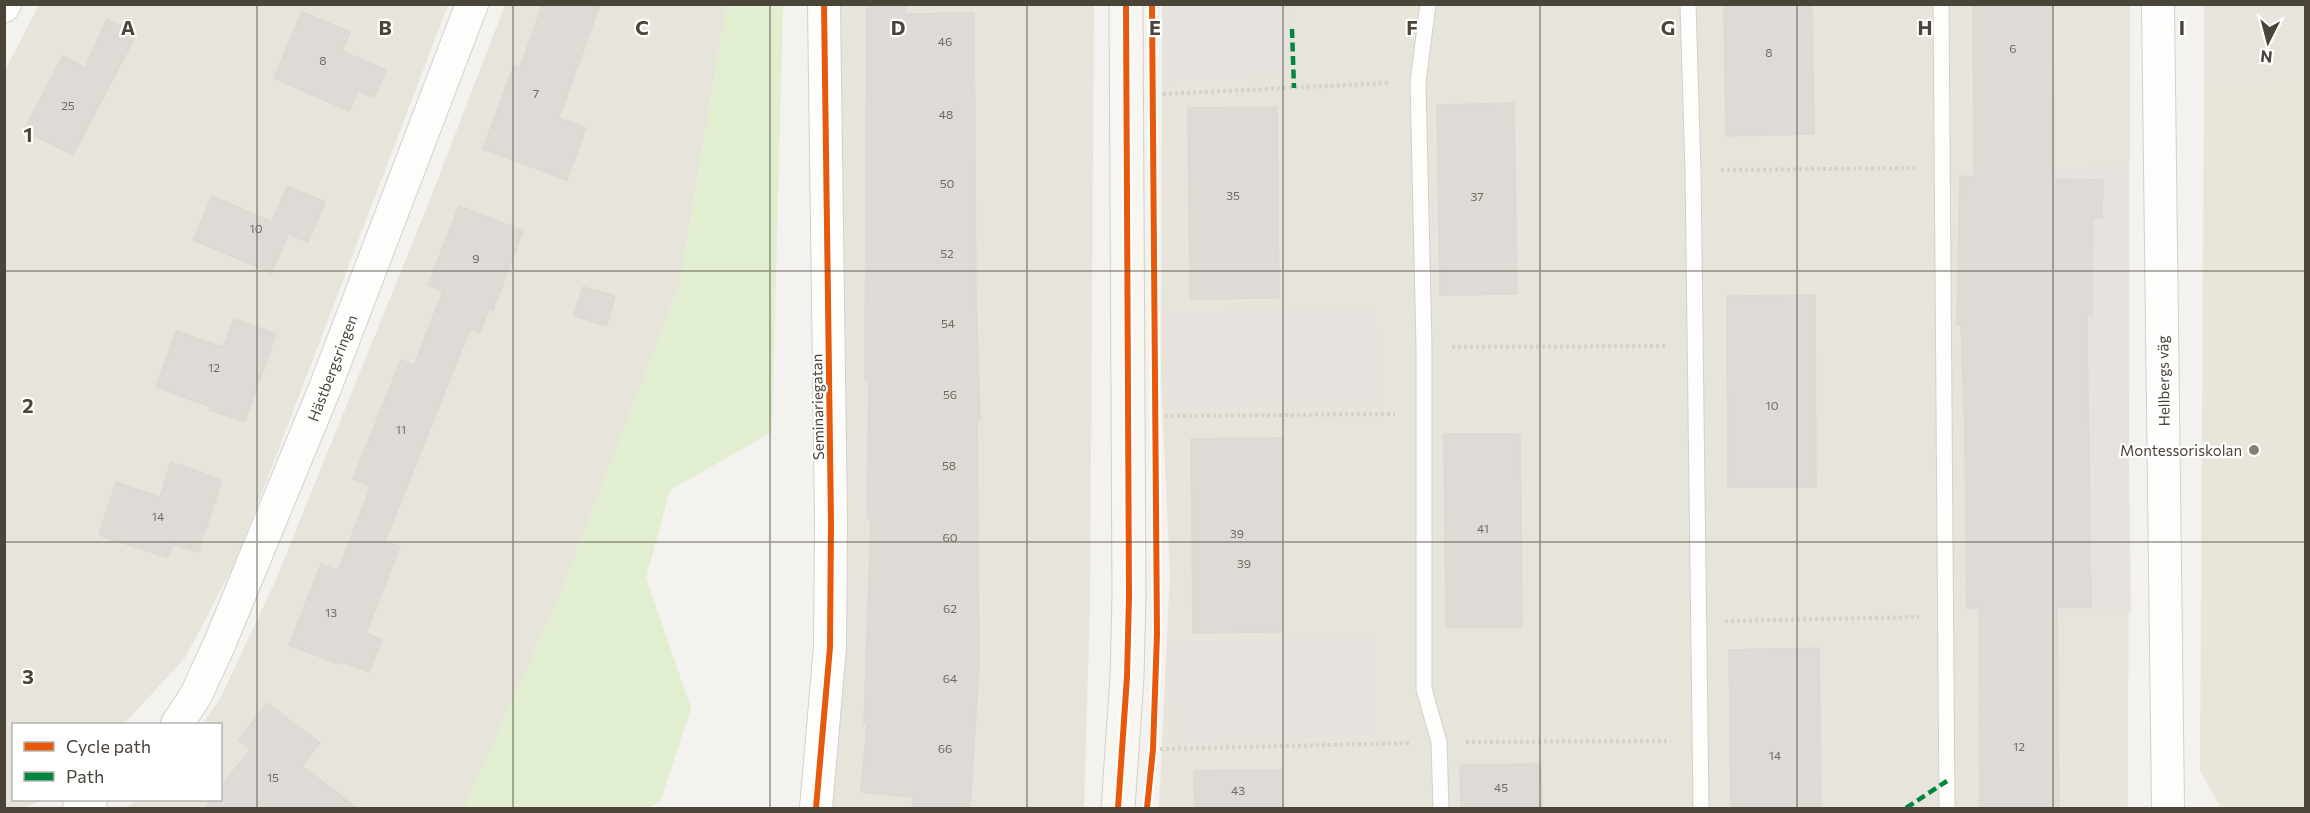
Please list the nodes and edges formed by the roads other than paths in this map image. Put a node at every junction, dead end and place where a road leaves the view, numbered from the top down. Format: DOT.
graph roads {
  1 [pos="472,4"];
  2 [pos="824,4"];
  3 [pos="1126,4"];
  4 [pos="1428,4"];
  5 [pos="1688,4"];
  6 [pos="1941,4"];
  7 [pos="2158,4"];
  8 [pos="178,723"];
  9 [pos="2172,804"];
  10 [pos="816,808"];
  11 [pos="1118,808"];
  12 [pos="1440,808"];
  13 [pos="1701,808"];
  14 [pos="1947,808"];
  1 -- 8 [label="street, Hästbergsringen"];
  2 -- 10 [label="street, Seminariegatan"];
  3 -- 11 [label="street"];
  4 -- 12 [label="lane"];
  5 -- 13 [label="lane"];
  6 -- 14 [label="lane"];
  7 -- 9 [label="street, Hellbergs väg"];
}
